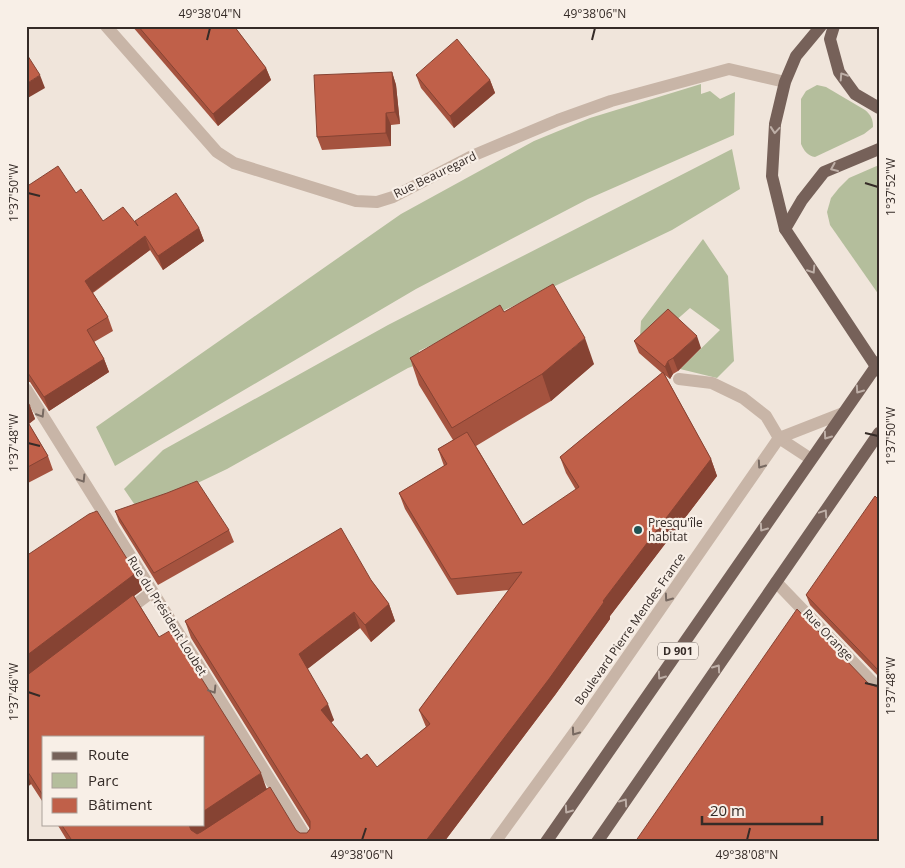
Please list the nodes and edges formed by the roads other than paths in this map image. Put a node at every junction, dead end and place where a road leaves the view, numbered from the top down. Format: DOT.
graph roads {
  1 [pos="106,26"];
  2 [pos="821,26"];
  3 [pos="834,26"];
  4 [pos="784,82"];
  5 [pos="879,108"];
  6 [pos="879,149"];
  7 [pos="785,229"];
  8 [pos="878,366"];
  9 [pos="679,379"];
  10 [pos="26,389"];
  11 [pos="843,413"];
  12 [pos="879,433"];
  13 [pos="779,438"];
  14 [pos="811,459"];
  15 [pos="776,582"];
  16 [pos="152,592"];
  17 [pos="113,621"];
  18 [pos="879,689"];
  19 [pos="309,842"];
  20 [pos="495,842"];
  21 [pos="546,842"];
  22 [pos="597,842"];
  1 -- 4 [label="street, Rue Beauregard"];
  2 -- 4 [label="main road"];
  5 -- 3 [label="main road, one-way"];
  4 -- 7 [label="main road, one-way"];
  6 -- 7 [label="main road, one-way"];
  7 -- 8 [label="main road, one-way"];
  8 -- 11 [label="main road, D 901, one-way"];
  9 -- 13 [label="street"];
  10 -- 16 [label="street, Rue du Président Loubet, one-way"];
  11 -- 13 [label="street"];
  11 -- 14 [label="main road, D 901, one-way"];
  15 -- 12 [label="main road, one-way"];
  13 -- 14 [label="street"];
  13 -- 20 [label="street, Boulevard Pierre Mendes France, one-way"];
  14 -- 21 [label="main road, D 901, one-way"];
  15 -- 18 [label="street, Rue Orange"];
  22 -- 15 [label="main road, one-way"];
  16 -- 17 [label="street"];
  16 -- 19 [label="street, Rue du Président Loubet, one-way"];
}
